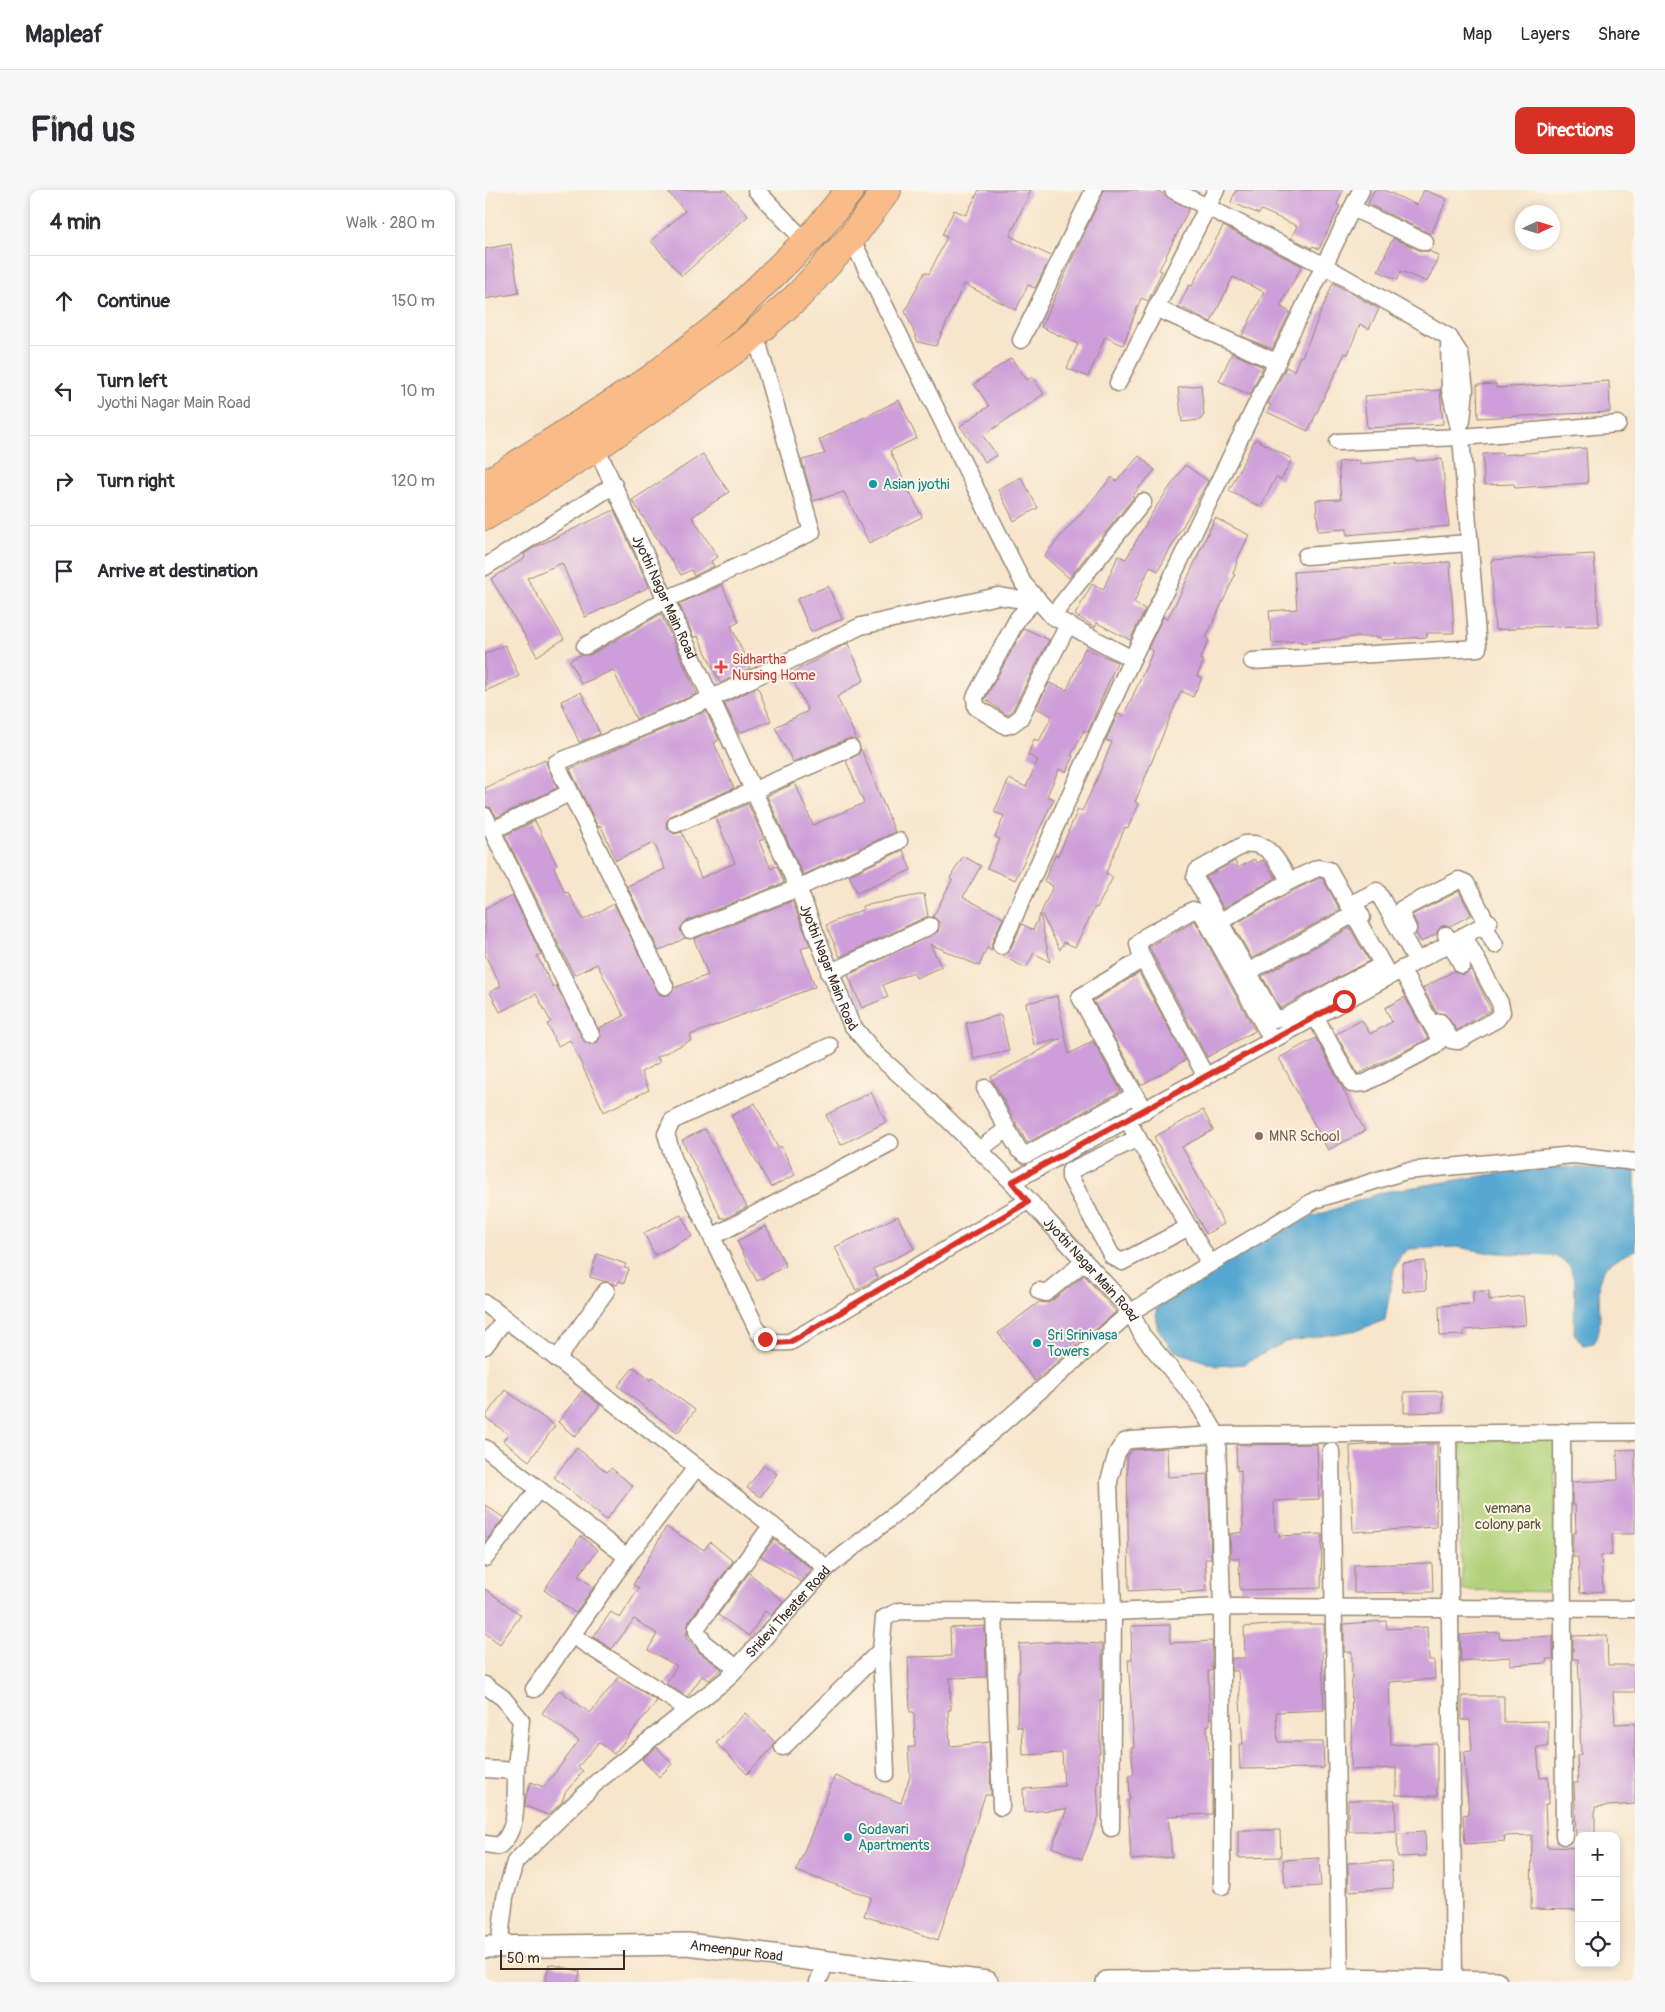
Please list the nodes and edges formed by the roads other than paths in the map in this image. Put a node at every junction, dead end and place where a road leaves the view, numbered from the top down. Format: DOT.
graph roads {
  1 [pos="757,190"];
  2 [pos="850,190"];
  3 [pos="887,190"];
  4 [pos="1094,190"];
  5 [pos="1173,190"];
  6 [pos="1216,190"];
  7 [pos="1361,190"];
  8 [pos="1207,207"];
  9 [pos="1352,208"];
  10 [pos="851,238"];
  11 [pos="806,242"];
  12 [pos="1425,242"];
  13 [pos="1323,265"];
  14 [pos="1156,308"];
  15 [pos="755,333"];
  16 [pos="1021,340"];
  17 [pos="1276,362"];
  18 [pos="1118,383"];
  19 [pos="1618,424"];
  20 [pos="1461,437"];
  21 [pos="1338,442"];
  22 [pos="596,447"];
  23 [pos="485,485"];
  24 [pos="614,486"];
  25 [pos="1143,502"];
  26 [pos="485,516"];
  27 [pos="1468,543"];
  28 [pos="1306,556"];
  29 [pos="485,567"];
  30 [pos="1037,598"];
  31 [pos="667,599"];
  32 [pos="1052,616"];
  33 [pos="1068,625"];
  34 [pos="585,646"];
  35 [pos="1132,659"];
  36 [pos="1252,661"];
  37 [pos="710,699"];
  38 [pos="851,748"];
  39 [pos="752,791"];
  40 [pos="569,793"];
  41 [pos="489,823"];
  42 [pos="676,824"];
  43 [pos="899,841"];
  44 [pos="1290,881"];
  45 [pos="797,888"];
  46 [pos="1353,914"];
  47 [pos="1486,921"];
  48 [pos="1219,922"];
  49 [pos="930,926"];
  50 [pos="690,930"];
  51 [pos="1454,937"];
  52 [pos="1495,945"];
  53 [pos="1001,946"];
  54 [pos="1143,959"];
  55 [pos="1404,963"];
  56 [pos="1462,965"];
  57 [pos="1248,972"];
  58 [pos="829,973"];
  59 [pos="665,986"];
  60 [pos="1337,996"];
  61 [pos="1315,1016"];
  62 [pos="1289,1023"];
  63 [pos="591,1035"];
  64 [pos="1271,1040"];
  65 [pos="830,1046"];
  66 [pos="1206,1077"];
  67 [pos="985,1088"];
  68 [pos="1135,1095"];
  69 [pos="1144,1111"];
  70 [pos="1127,1120"];
  71 [pos="1007,1129"];
  72 [pos="1138,1138"];
  73 [pos="890,1143"];
  74 [pos="979,1150"];
  75 [pos="1635,1162"];
  76 [pos="1012,1182"];
  77 [pos="1028,1202"];
  78 [pos="1189,1227"];
  79 [pos="712,1237"];
  80 [pos="1084,1262"];
  81 [pos="1210,1264"];
  82 [pos="606,1291"];
  83 [pos="1039,1291"];
  84 [pos="485,1303"];
  85 [pos="1131,1312"];
  86 [pos="505,1319"];
  87 [pos="485,1346"];
  88 [pos="557,1359"];
  89 [pos="1562,1432"];
  90 [pos="1635,1432"];
  91 [pos="1448,1434"];
  92 [pos="1217,1435"];
  93 [pos="485,1448"];
  94 [pos="1331,1451"];
  95 [pos="696,1468"];
  96 [pos="538,1490"];
  97 [pos="772,1525"];
  98 [pos="627,1557"];
  99 [pos="485,1558"];
  100 [pos="827,1568"];
  101 [pos="1222,1607"];
  102 [pos="1334,1608"];
  103 [pos="1448,1608"];
  104 [pos="1563,1609"];
  105 [pos="1635,1610"];
  106 [pos="994,1612"];
  107 [pos="1113,1612"];
  108 [pos="573,1636"];
  109 [pos="881,1650"];
  110 [pos="737,1668"];
  111 [pos="485,1685"];
  112 [pos="534,1689"];
  113 [pos="688,1709"];
  114 [pos="783,1747"];
  115 [pos="485,1769"];
  116 [pos="516,1772"];
  117 [pos="887,1773"];
  118 [pos="1001,1808"];
  119 [pos="1111,1828"];
  120 [pos="1564,1836"];
  121 [pos="507,1839"];
  122 [pos="485,1844"];
  123 [pos="527,1851"];
  124 [pos="1222,1886"];
  125 [pos="492,1947"];
  126 [pos="826,1962"];
  127 [pos="1352,1980"];
  128 [pos="961,1981"];
  129 [pos="1454,1981"];
  130 [pos="818,1982"];
  131 [pos="987,1982"];
  132 [pos="1107,1982"];
  133 [pos="1496,1982"];
  1 -- 11 [label="street"];
  2 -- 11 [label="highway"];
  3 -- 10 [label="highway"];
  4 -- 16 [label="street"];
  5 -- 8 [label="street"];
  6 -- 8 [label="street"];
  7 -- 9 [label="street"];
  8 -- 13 [label="street"];
  8 -- 14 [label="street"];
  9 -- 12 [label="street"];
  9 -- 13 [label="street"];
  10 -- 15 [label="highway"];
  10 -- 30 [label="street"];
  11 -- 23 [label="highway"];
  13 -- 17 [label="street"];
  13 -- 20 [label="street"];
  14 -- 17 [label="street"];
  14 -- 18 [label="street"];
  15 -- 22 [label="highway"];
  15 -- 31 [label="street"];
  17 -- 35 [label="street"];
  19 -- 20 [label="street"];
  20 -- 21 [label="street"];
  20 -- 27 [label="street"];
  22 -- 24 [label="street, Jyothi Nagar Main Road"];
  22 -- 26 [label="highway"];
  24 -- 29 [label="street"];
  24 -- 31 [label="street, Jyothi Nagar Main Road"];
  25 -- 32 [label="street"];
  27 -- 28 [label="street"];
  27 -- 36 [label="street"];
  30 -- 32 [label="street"];
  30 -- 33 [label="street"];
  30 -- 37 [label="street"];
  31 -- 34 [label="street"];
  31 -- 37 [label="street, Jyothi Nagar Main Road"];
  32 -- 33 [label="street"];
  33 -- 35 [label="street"];
  35 -- 53 [label="street"];
  37 -- 39 [label="street, Jyothi Nagar Main Road"];
  37 -- 40 [label="street"];
  38 -- 39 [label="street"];
  39 -- 42 [label="street"];
  39 -- 45 [label="street, Jyothi Nagar Main Road"];
  40 -- 41 [label="street"];
  40 -- 59 [label="street"];
  41 -- 63 [label="street"];
  43 -- 45 [label="street"];
  44 -- 46 [label="street"];
  44 -- 48 [label="street"];
  44 -- 48 [label="street"];
  45 -- 50 [label="street"];
  45 -- 58 [label="street, Jyothi Nagar Main Road"];
  46 -- 55 [label="street"];
  46 -- 57 [label="street"];
  47 -- 51 [label="street"];
  47 -- 52 [label="street"];
  47 -- 55 [label="street"];
  48 -- 57 [label="street"];
  49 -- 58 [label="street"];
  51 -- 55 [label="street"];
  51 -- 55 [label="street"];
  51 -- 56 [label="street"];
  54 -- 64 [label="street"];
  54 -- 66 [label="street"];
  54 -- 68 [label="street"];
  55 -- 60 [label="street"];
  55 -- 61 [label="street"];
  57 -- 62 [label="street"];
  58 -- 74 [label="street, Jyothi Nagar Main Road"];
  60 -- 61 [label="street"];
  60 -- 62 [label="street"];
  61 -- 62 [label="street"];
  62 -- 64 [label="street"];
  64 -- 66 [label="street"];
  65 -- 79 [label="street"];
  66 -- 69 [label="street"];
  67 -- 71 [label="street"];
  68 -- 69 [label="street"];
  68 -- 71 [label="street"];
  69 -- 70 [label="street"];
  70 -- 72 [label="street"];
  70 -- 76 [label="street"];
  71 -- 74 [label="street"];
  72 -- 78 [label="street"];
  72 -- 78 [label="street"];
  73 -- 79 [label="street"];
  74 -- 76 [label="street, Jyothi Nagar Main Road"];
  75 -- 81 [label="street, Sridevi Theater Road"];
  76 -- 77 [label="street, Jyothi Nagar Main Road"];
  77 -- 79 [label="street"];
  77 -- 80 [label="street, Jyothi Nagar Main Road"];
  78 -- 81 [label="street"];
  80 -- 83 [label="street"];
  80 -- 85 [label="street, Jyothi Nagar Main Road"];
  81 -- 85 [label="street, Sridevi Theater Road"];
  82 -- 88 [label="street"];
  84 -- 86 [label="street"];
  85 -- 92 [label="street, Jyothi Nagar Main Road"];
  85 -- 100 [label="street, Sridevi Theater Road"];
  86 -- 87 [label="street"];
  86 -- 88 [label="street"];
  88 -- 95 [label="street"];
  89 -- 90 [label="street"];
  89 -- 91 [label="street"];
  89 -- 104 [label="street"];
  91 -- 92 [label="street"];
  91 -- 103 [label="street"];
  92 -- 101 [label="street"];
  92 -- 107 [label="street"];
  93 -- 96 [label="street"];
  94 -- 102 [label="street"];
  95 -- 97 [label="street"];
  95 -- 98 [label="street"];
  96 -- 98 [label="street"];
  96 -- 99 [label="street"];
  97 -- 100 [label="street"];
  97 -- 110 [label="street"];
  98 -- 108 [label="street"];
  100 -- 110 [label="street, Sridevi Theater Road"];
  101 -- 102 [label="street"];
  101 -- 107 [label="street"];
  101 -- 124 [label="street"];
  102 -- 103 [label="street"];
  102 -- 127 [label="street"];
  103 -- 104 [label="street"];
  103 -- 129 [label="street"];
  104 -- 105 [label="street"];
  104 -- 120 [label="street"];
  106 -- 107 [label="street"];
  106 -- 109 [label="street"];
  106 -- 118 [label="street"];
  107 -- 119 [label="street"];
  108 -- 112 [label="street"];
  108 -- 113 [label="street"];
  109 -- 114 [label="street"];
  109 -- 117 [label="street"];
  110 -- 113 [label="street, Sridevi Theater Road"];
  111 -- 116 [label="street"];
  113 -- 123 [label="street, Sridevi Theater Road"];
  115 -- 116 [label="street"];
  116 -- 121 [label="street"];
  121 -- 122 [label="street"];
  121 -- 123 [label="street"];
  123 -- 125 [label="street, Sridevi Theater Road"];
  125 -- 126 [label="street, Ameenpur Road"];
  126 -- 128 [label="street, Ameenpur Road"];
  126 -- 130 [label="street"];
  127 -- 129 [label="street"];
  127 -- 132 [label="street"];
  128 -- 131 [label="street, Ameenpur Road"];
  129 -- 133 [label="street"];
}
